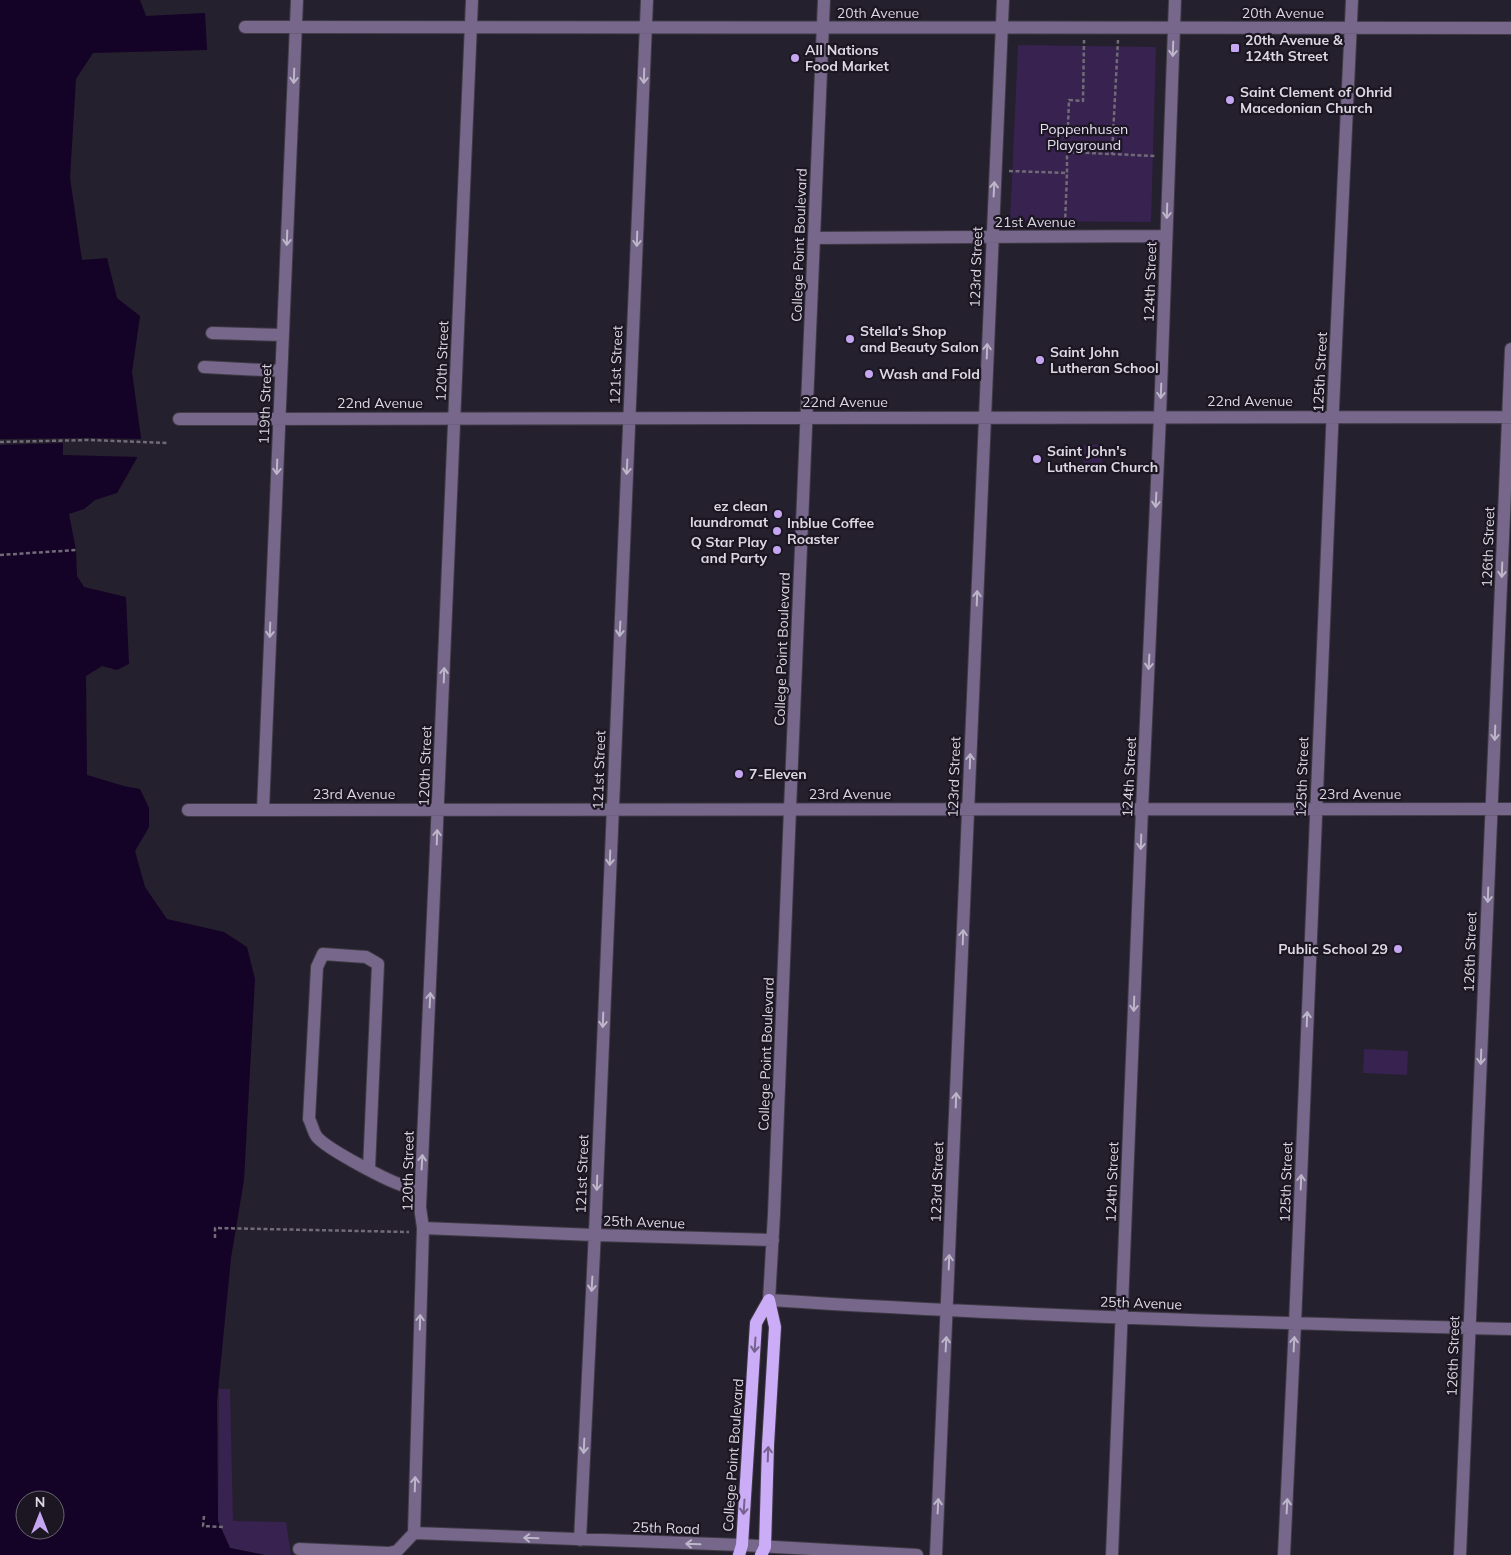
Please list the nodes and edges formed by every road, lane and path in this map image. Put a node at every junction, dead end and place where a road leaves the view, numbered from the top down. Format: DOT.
graph roads {
  1 [pos="297,0"];
  2 [pos="472,0"];
  3 [pos="647,0"];
  4 [pos="824,0"];
  5 [pos="1003,0"];
  6 [pos="1176,0"];
  7 [pos="1352,0"];
  8 [pos="245,27"];
  9 [pos="296,27"];
  10 [pos="471,27"];
  11 [pos="646,28"];
  12 [pos="823,28"];
  13 [pos="1001,28"];
  14 [pos="1174,28"];
  15 [pos="1350,28"];
  16 [pos="1511,28"];
  17 [pos="1084,38"];
  18 [pos="1118,39"];
  19 [pos="1067,152"];
  20 [pos="1112,154"];
  21 [pos="1157,156"];
  22 [pos="1007,170"];
  23 [pos="1066,173"];
  24 [pos="1065,227"];
  25 [pos="1166,236"];
  26 [pos="814,238"];
  27 [pos="992,238"];
  28 [pos="212,333"];
  29 [pos="283,335"];
  30 [pos="1511,349"];
  31 [pos="204,367"];
  32 [pos="281,371"];
  33 [pos="1160,416"];
  34 [pos="807,417"];
  35 [pos="1332,417"];
  36 [pos="1510,417"];
  37 [pos="454,418"];
  38 [pos="629,418"];
  39 [pos="985,418"];
  40 [pos="179,419"];
  41 [pos="279,419"];
  42 [pos="0,442"];
  43 [pos="170,443"];
  44 [pos="76,550"];
  45 [pos="0,555"];
  46 [pos="438,809"];
  47 [pos="612,809"];
  48 [pos="790,809"];
  49 [pos="968,809"];
  50 [pos="1142,809"];
  51 [pos="1316,809"];
  52 [pos="1492,809"];
  53 [pos="1511,809"];
  54 [pos="188,810"];
  55 [pos="263,810"];
  56 [pos="369,1170"];
  57 [pos="421,1187"];
  58 [pos="423,1230"];
  59 [pos="594,1235"];
  60 [pos="215,1238"];
  61 [pos="773,1240"];
  62 [pos="769,1300"];
  63 [pos="947,1311"];
  64 [pos="1122,1318"];
  65 [pos="1296,1324"];
  66 [pos="1469,1328"];
  67 [pos="1511,1328"];
  68 [pos="204,1516"];
  69 [pos="224,1526"];
  70 [pos="414,1533"];
  71 [pos="580,1540"];
  72 [pos="299,1549"];
  73 [pos="740,1550"];
  74 [pos="763,1551"];
  75 [pos="917,1555"];
  76 [pos="936,1555"];
  77 [pos="1112,1555"];
  78 [pos="1284,1555"];
  79 [pos="1460,1555"];
  1 -- 9 [label="street, 119th Street"];
  2 -- 10 [label="street, 120th Street"];
  3 -- 11 [label="street, 121st Street"];
  4 -- 12 [label="street, College Point Boulevard"];
  5 -- 13 [label="street, 123rd Street"];
  6 -- 14 [label="street, 124th Street"];
  7 -- 15 [label="street, 125th Street"];
  8 -- 9 [label="street, 20th Avenue"];
  9 -- 10 [label="street, 20th Avenue"];
  9 -- 29 [label="street, 119th Street, one-way"];
  10 -- 11 [label="street, 20th Avenue"];
  10 -- 37 [label="street, 120th Street"];
  11 -- 12 [label="street, 20th Avenue"];
  11 -- 38 [label="street, 121st Street, one-way"];
  12 -- 13 [label="street, 20th Avenue"];
  12 -- 26 [label="street, College Point Boulevard"];
  13 -- 14 [label="street, 20th Avenue"];
  27 -- 13 [label="street, 123rd Street, one-way"];
  14 -- 15 [label="street, 20th Avenue"];
  14 -- 25 [label="street, 124th Street, one-way"];
  15 -- 16 [label="street, 20th Avenue"];
  15 -- 35 [label="street, 125th Street"];
  17 -- 19 [label="path"];
  18 -- 20 [label="path"];
  19 -- 20 [label="path"];
  19 -- 23 [label="path"];
  20 -- 21 [label="path"];
  22 -- 23 [label="path"];
  23 -- 24 [label="path"];
  25 -- 27 [label="street, 21st Avenue"];
  25 -- 33 [label="street, 124th Street, one-way"];
  26 -- 27 [label="street, 21st Avenue"];
  26 -- 34 [label="street, College Point Boulevard"];
  39 -- 27 [label="street, 123rd Street, one-way"];
  28 -- 29 [label="street"];
  29 -- 32 [label="street, 119th Street"];
  30 -- 36 [label="street, 126th Street"];
  31 -- 32 [label="street"];
  32 -- 41 [label="street, 119th Street"];
  33 -- 35 [label="street, 22nd Avenue"];
  33 -- 39 [label="street, 22nd Avenue"];
  33 -- 50 [label="street, 124th Street, one-way"];
  34 -- 38 [label="street, 22nd Avenue"];
  34 -- 39 [label="street, 22nd Avenue"];
  34 -- 48 [label="street, College Point Boulevard"];
  35 -- 36 [label="street, 22nd Avenue"];
  35 -- 51 [label="street, 125th Street"];
  36 -- 52 [label="street, 126th Street, one-way"];
  37 -- 38 [label="street, 22nd Avenue"];
  37 -- 41 [label="street, 22nd Avenue"];
  46 -- 37 [label="street, 120th Street, one-way"];
  38 -- 47 [label="street, 121st Street, one-way"];
  49 -- 39 [label="street, 123rd Street, one-way"];
  40 -- 41 [label="street, 22nd Avenue"];
  41 -- 55 [label="street, 119th Street, one-way"];
  42 -- 43 [label="path"];
  44 -- 45 [label="path"];
  46 -- 47 [label="street, 23rd Avenue"];
  46 -- 55 [label="street, 23rd Avenue"];
  57 -- 46 [label="street, 120th Street, one-way"];
  47 -- 48 [label="street, 23rd Avenue"];
  47 -- 59 [label="street, 121st Street, one-way"];
  48 -- 49 [label="street, 23rd Avenue"];
  48 -- 61 [label="street, College Point Boulevard"];
  49 -- 50 [label="street, 23rd Avenue"];
  63 -- 49 [label="street, 123rd Street, one-way"];
  50 -- 51 [label="street, 23rd Avenue"];
  50 -- 64 [label="street, 124th Street, one-way"];
  51 -- 52 [label="street, 23rd Avenue"];
  65 -- 51 [label="street, 125th Street, one-way"];
  52 -- 53 [label="street, 23rd Avenue"];
  52 -- 66 [label="street, 126th Street, one-way"];
  54 -- 55 [label="street, 23rd Avenue"];
  56 -- 56 [label="street"];
  56 -- 57 [label="street"];
  57 -- 58 [label="street, 120th Street"];
  58 -- 59 [label="street, 25th Avenue"];
  58 -- 60 [label="path"];
  70 -- 58 [label="street, 120th Street, one-way"];
  59 -- 61 [label="street, 25th Avenue"];
  59 -- 71 [label="street, 121st Street, one-way"];
  61 -- 62 [label="street, College Point Boulevard"];
  62 -- 63 [label="street, 25th Avenue"];
  62 -- 73 [label="main road, College Point Boulevard, one-way"];
  74 -- 62 [label="main road, College Point Boulevard, one-way"];
  63 -- 64 [label="street, 25th Avenue"];
  76 -- 63 [label="street, 123rd Street, one-way"];
  64 -- 65 [label="street, 25th Avenue"];
  64 -- 77 [label="street, 124th Street"];
  65 -- 66 [label="street, 25th Avenue"];
  78 -- 65 [label="street, 125th Street, one-way"];
  66 -- 67 [label="street, 25th Avenue"];
  66 -- 79 [label="street, 126th Street"];
  68 -- 69 [label="path"];
  71 -- 70 [label="street, 25th Road, one-way"];
  70 -- 72 [label="street"];
  73 -- 71 [label="street, 25th Road, one-way"];
  73 -- 74 [label="street, 25th Road"];
  74 -- 75 [label="street, 25th Road"];
}
